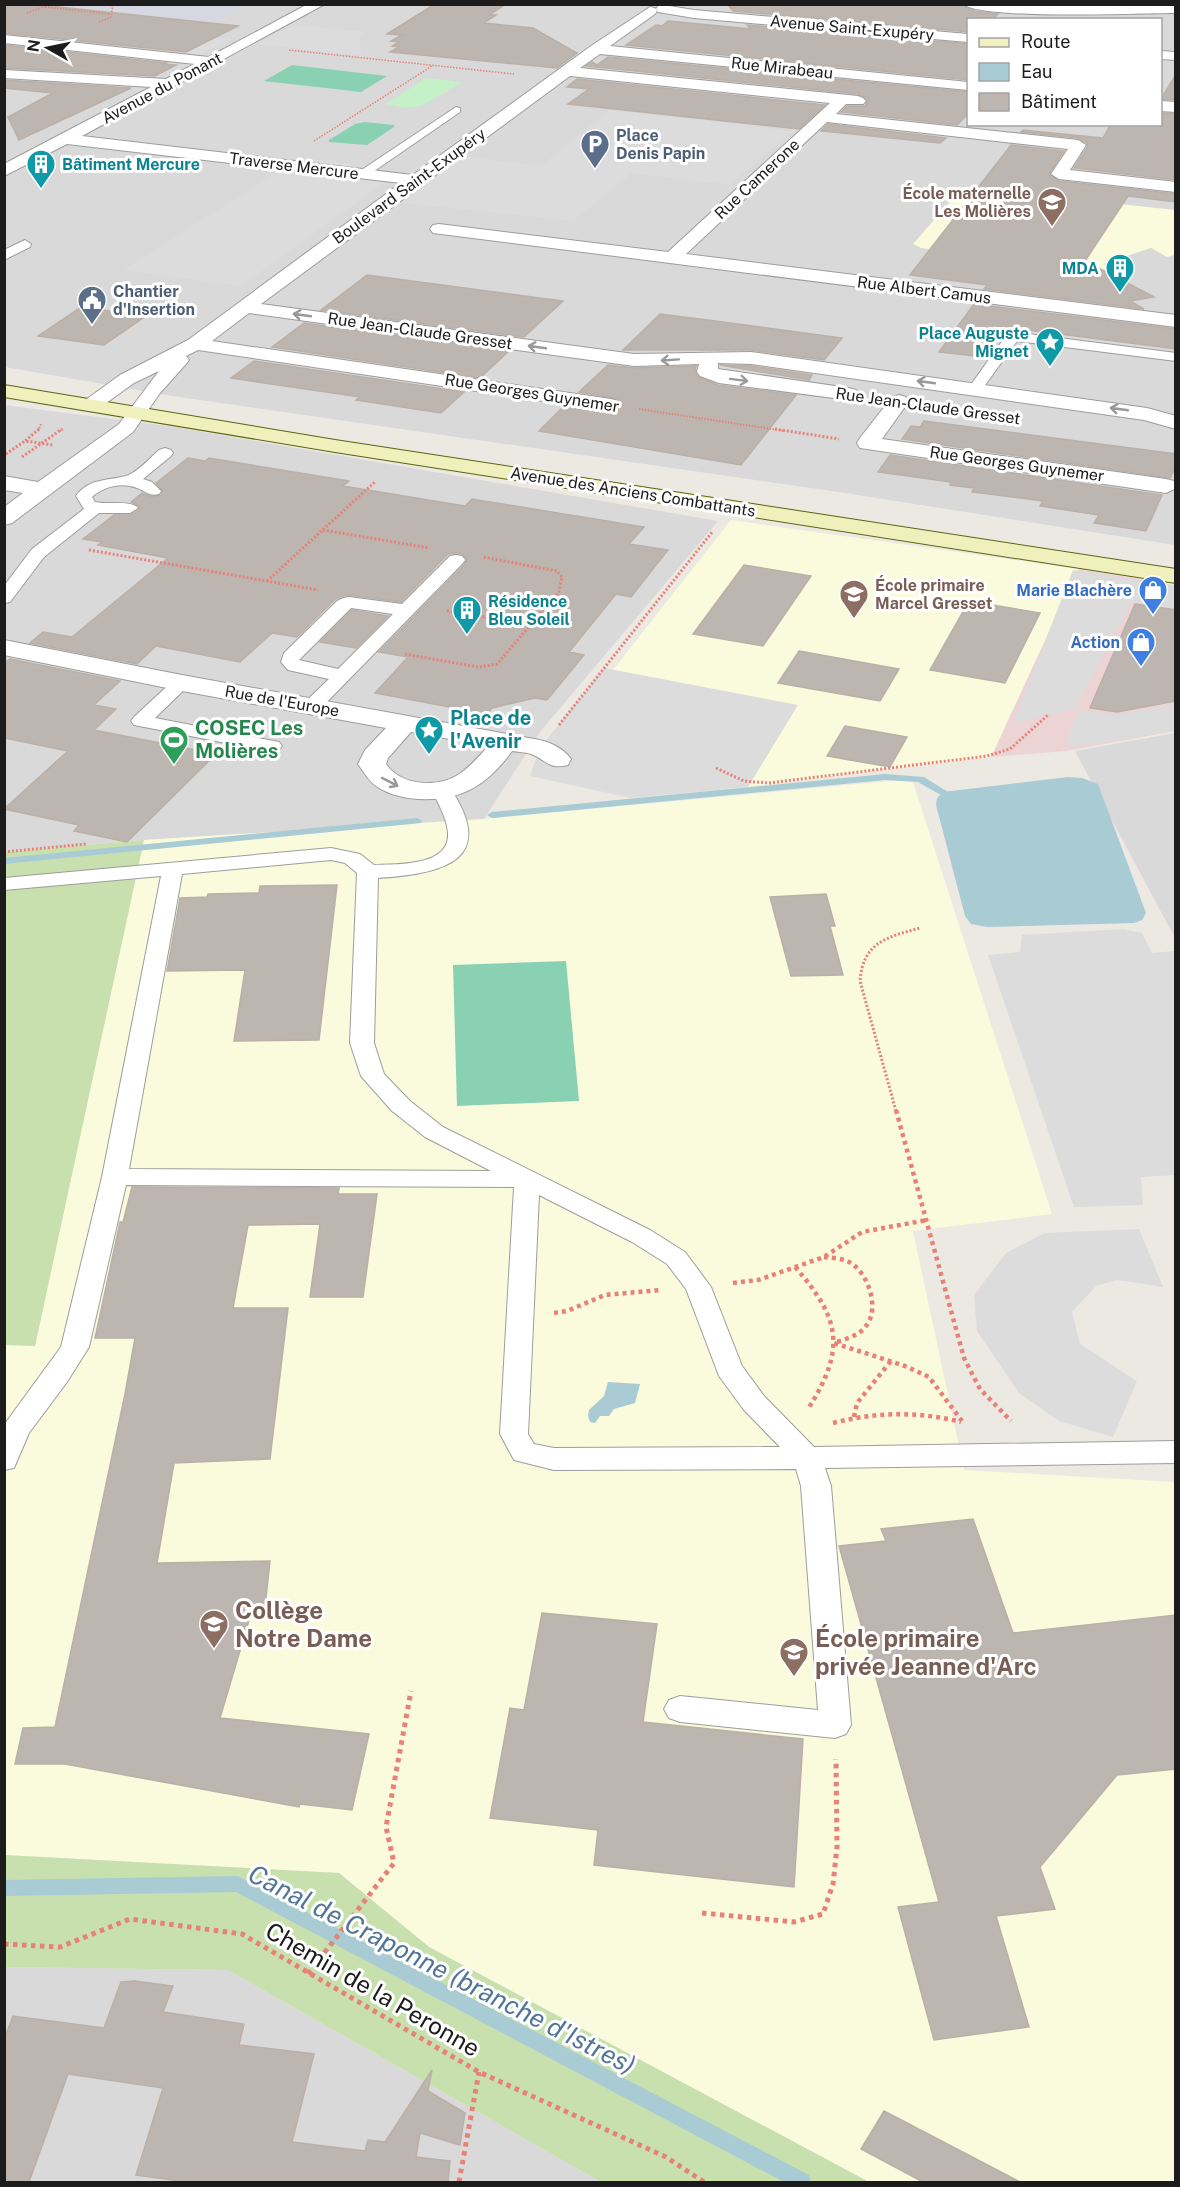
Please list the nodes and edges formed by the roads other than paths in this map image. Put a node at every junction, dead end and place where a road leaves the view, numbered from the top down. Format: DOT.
graph roads {
  1 [pos="319,4"];
  2 [pos="969,4"];
  3 [pos="665,8"];
  4 [pos="1176,9"];
  5 [pos="1011,15"];
  6 [pos="623,18"];
  7 [pos="967,38"];
  8 [pos="4,39"];
  9 [pos="596,49"];
  10 [pos="210,61"];
  11 [pos="4,74"];
  12 [pos="562,74"];
  13 [pos="169,84"];
  14 [pos="967,86"];
  15 [pos="843,99"];
  16 [pos="877,103"];
  17 [pos="456,110"];
  18 [pos="824,117"];
  19 [pos="66,139"];
  20 [pos="4,171"];
  21 [pos="363,173"];
  22 [pos="416,180"];
  23 [pos="1176,187"];
  24 [pos="439,229"];
  25 [pos="25,244"];
  26 [pos="4,256"];
  27 [pos="672,258"];
  28 [pos="265,292"];
  29 [pos="245,307"];
  30 [pos="1176,321"];
  31 [pos="195,344"];
  32 [pos="595,356"];
  33 [pos="724,356"];
  34 [pos="1176,357"];
  35 [pos="4,380"];
  36 [pos="975,389"];
  37 [pos="4,392"];
  38 [pos="98,400"];
  39 [pos="899,401"];
  40 [pos="921,404"];
  41 [pos="611,405"];
  42 [pos="140,407"];
  43 [pos="1176,423"];
  44 [pos="165,453"];
  45 [pos="130,482"];
  46 [pos="4,483"];
  47 [pos="1166,486"];
  48 [pos="43,490"];
  49 [pos="153,491"];
  50 [pos="96,508"];
  51 [pos="130,508"];
  52 [pos="4,518"];
  53 [pos="456,560"];
  54 [pos="1176,560"];
  55 [pos="1176,576"];
  56 [pos="4,598"];
  57 [pos="408,608"];
  58 [pos="4,647"];
  59 [pos="343,676"];
  60 [pos="182,683"];
  61 [pos="312,706"];
  62 [pos="405,723"];
  63 [pos="505,741"];
  64 [pos="272,746"];
  65 [pos="549,754"];
  66 [pos="441,789"];
  67 [pos="173,868"];
  68 [pos="368,872"];
  69 [pos="4,884"];
  70 [pos="115,1177"];
  71 [pos="527,1179"];
  72 [pos="1176,1452"];
  73 [pos="807,1458"];
  74 [pos="4,1460"];
  75 [pos="680,1709"];
  1 -- 10 [label="street, Avenue du Ponant"];
  2 -- 5 [label="street"];
  3 -- 6 [label="street, Boulevard Saint-Exupéry"];
  3 -- 6 [label="street, Avenue Saint-Exupéry"];
  3 -- 7 [label="street, Avenue Saint-Exupéry"];
  4 -- 5 [label="street"];
  6 -- 9 [label="street, Boulevard Saint-Exupéry"];
  8 -- 10 [label="street"];
  9 -- 12 [label="street, Boulevard Saint-Exupéry"];
  9 -- 14 [label="street, Rue Mirabeau"];
  10 -- 13 [label="street, Avenue du Ponant"];
  11 -- 13 [label="street"];
  12 -- 15 [label="street"];
  12 -- 22 [label="street, Boulevard Saint-Exupéry"];
  13 -- 19 [label="street, Avenue du Ponant"];
  15 -- 16 [label="street"];
  15 -- 18 [label="street, Rue Camerone"];
  17 -- 21 [label="lane"];
  18 -- 23 [label="street"];
  18 -- 27 [label="street, Rue Camerone"];
  19 -- 20 [label="street, Avenue du Ponant"];
  19 -- 21 [label="street, Traverse Mercure"];
  21 -- 22 [label="street, Traverse Mercure"];
  22 -- 28 [label="street, Boulevard Saint-Exupéry"];
  24 -- 27 [label="street, Rue Albert Camus"];
  25 -- 26 [label="lane"];
  27 -- 30 [label="street, Rue Albert Camus"];
  28 -- 29 [label="street, Boulevard Saint-Exupéry"];
  28 -- 32 [label="street"];
  29 -- 31 [label="street, Boulevard Saint-Exupéry"];
  32 -- 29 [label="street, Rue Jean-Claude Gresset, one-way"];
  31 -- 38 [label="street, Boulevard Saint-Exupéry"];
  31 -- 41 [label="street, Rue Georges Guynemer"];
  31 -- 42 [label="street, Boulevard Saint-Exupéry"];
  33 -- 32 [label="street, Rue Jean-Claude Gresset, one-way"];
  36 -- 33 [label="street, Rue Jean-Claude Gresset, one-way"];
  33 -- 39 [label="street, Rue Jean-Claude Gresset, one-way"];
  34 -- 36 [label="lane"];
  35 -- 38 [label="main road"];
  43 -- 36 [label="street, Rue Jean-Claude Gresset, one-way"];
  37 -- 38 [label="main road"];
  38 -- 42 [label="main road, Avenue des Anciens Combattants"];
  39 -- 40 [label="street, Rue Jean-Claude Gresset"];
  39 -- 47 [label="street, Rue Georges Guynemer"];
  42 -- 48 [label="street, Boulevard Saint-Exupéry"];
  42 -- 54 [label="main road, Avenue des Anciens Combattants"];
  42 -- 55 [label="main road, Avenue des Anciens Combattants"];
  44 -- 45 [label="lane"];
  45 -- 49 [label="lane"];
  45 -- 50 [label="lane"];
  46 -- 48 [label="street"];
  48 -- 52 [label="street, Boulevard Saint-Exupéry"];
  50 -- 51 [label="lane"];
  50 -- 56 [label="lane"];
  53 -- 57 [label="lane"];
  57 -- 59 [label="lane"];
  57 -- 59 [label="lane"];
  58 -- 60 [label="street, Rue de l'Europe"];
  59 -- 61 [label="lane"];
  60 -- 61 [label="street, Rue de l'Europe"];
  60 -- 64 [label="lane"];
  61 -- 62 [label="street, Rue de l'Europe"];
  62 -- 63 [label="street, Rue de l'Europe"];
  62 -- 66 [label="street, one-way"];
  63 -- 65 [label="street, Rue de l'Europe"];
  63 -- 66 [label="street"];
  66 -- 68 [label="lane"];
  67 -- 68 [label="lane"];
  67 -- 69 [label="lane"];
  67 -- 70 [label="lane"];
  68 -- 71 [label="lane"];
  70 -- 71 [label="lane"];
  70 -- 74 [label="lane"];
  71 -- 73 [label="lane"];
  71 -- 73 [label="lane"];
  72 -- 73 [label="lane"];
  73 -- 75 [label="lane"];
}
